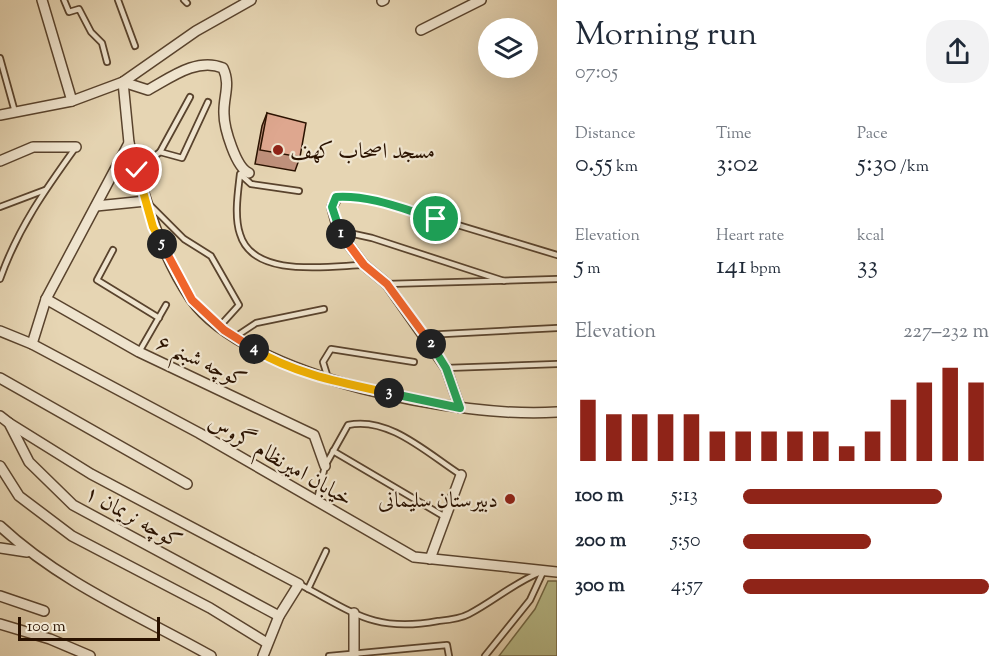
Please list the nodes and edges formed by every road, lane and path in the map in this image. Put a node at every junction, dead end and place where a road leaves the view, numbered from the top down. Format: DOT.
graph roads {
  1 [pos="42,0"];
  2 [pos="64,0"];
  3 [pos="118,0"];
  4 [pos="251,0"];
  5 [pos="481,0"];
  6 [pos="420,30"];
  7 [pos="135,46"];
  8 [pos="0,58"];
  9 [pos="108,62"];
  10 [pos="123,82"];
  11 [pos="190,97"];
  12 [pos="72,101"];
  13 [pos="208,102"];
  14 [pos="15,112"];
  15 [pos="0,115"];
  16 [pos="129,143"];
  17 [pos="76,147"];
  18 [pos="160,152"];
  19 [pos="0,161"];
  20 [pos="137,170"];
  21 [pos="249,173"];
  22 [pos="45,190"];
  23 [pos="298,190"];
  24 [pos="336,197"];
  25 [pos="146,201"];
  26 [pos="96,206"];
  27 [pos="0,207"];
  28 [pos="338,230"];
  29 [pos="113,250"];
  30 [pos="557,255"];
  31 [pos="364,265"];
  32 [pos="0,279"];
  33 [pos="557,279"];
  34 [pos="504,281"];
  35 [pos="387,284"];
  36 [pos="46,299"];
  37 [pos="166,305"];
  38 [pos="324,309"];
  39 [pos="159,318"];
  40 [pos="220,326"];
  41 [pos="557,328"];
  42 [pos="0,331"];
  43 [pos="425,335"];
  44 [pos="235,338"];
  45 [pos="32,344"];
  46 [pos="139,352"];
  47 [pos="414,362"];
  48 [pos="557,364"];
  49 [pos="446,368"];
  50 [pos="0,378"];
  51 [pos="329,381"];
  52 [pos="460,408"];
  53 [pos="557,412"];
  54 [pos="0,416"];
  55 [pos="9,423"];
  56 [pos="333,451"];
  57 [pos="0,466"];
  58 [pos="326,466"];
  59 [pos="461,475"];
  60 [pos="187,484"];
  61 [pos="316,502"];
  62 [pos="446,517"];
  63 [pos="0,526"];
  64 [pos="0,548"];
  65 [pos="326,551"];
  66 [pos="28,553"];
  67 [pos="430,559"];
  68 [pos="543,572"];
  69 [pos="557,572"];
  70 [pos="304,587"];
  71 [pos="0,596"];
  72 [pos="44,611"];
  73 [pos="354,613"];
  74 [pos="279,616"];
  75 [pos="0,624"];
  76 [pos="267,643"];
  77 [pos="354,655"];
  78 [pos="90,656"];
  79 [pos="211,656"];
  80 [pos="263,656"];
  81 [pos="329,656"];
  82 [pos="449,656"];
  83 [pos="485,656"];
  1 -- 12 [label="street"];
  2 -- 9 [label="lane"];
  3 -- 7 [label="lane"];
  4 -- 10 [label="street"];
  5 -- 6 [label="street"];
  8 -- 14 [label="lane"];
  10 -- 12 [label="street"];
  10 -- 16 [label="street"];
  10 -- 21 [label="street"];
  11 -- 18 [label="lane"];
  12 -- 14 [label="street"];
  13 -- 18 [label="lane"];
  14 -- 15 [label="street"];
  16 -- 20 [label="street"];
  16 -- 26 [label="street"];
  17 -- 19 [label="street"];
  17 -- 22 [label="lane"];
  18 -- 20 [label="lane"];
  20 -- 25 [label="street"];
  22 -- 27 [label="lane"];
  22 -- 32 [label="lane"];
  23 -- 31 [label="lane"];
  24 -- 28 [label="street"];
  24 -- 30 [label="lane"];
  25 -- 26 [label="street"];
  25 -- 40 [label="street"];
  25 -- 40 [label="lane"];
  26 -- 36 [label="street"];
  28 -- 31 [label="street"];
  28 -- 34 [label="lane"];
  29 -- 39 [label="lane"];
  31 -- 35 [label="street"];
  33 -- 34 [label="lane"];
  34 -- 35 [label="lane"];
  35 -- 43 [label="street"];
  36 -- 45 [label="street"];
  36 -- 46 [label="street, کوچه شبنم ۶"];
  37 -- 39 [label="lane"];
  38 -- 44 [label="lane"];
  39 -- 46 [label="lane"];
  40 -- 44 [label="street"];
  41 -- 43 [label="lane"];
  42 -- 45 [label="street, خیابان امیرنظام گروس"];
  43 -- 49 [label="street"];
  44 -- 51 [label="street"];
  45 -- 61 [label="street, خیابان امیرنظام گروس"];
  46 -- 58 [label="street, کوچه شبنم ۶"];
  47 -- 51 [label="lane"];
  48 -- 49 [label="lane"];
  49 -- 52 [label="street"];
  50 -- 60 [label="street"];
  51 -- 52 [label="street"];
  52 -- 53 [label="street"];
  54 -- 55 [label="street, کوچه نریمان ۱"];
  55 -- 70 [label="street"];
  55 -- 74 [label="street, کوچه نریمان ۱"];
  56 -- 58 [label="lane"];
  56 -- 59 [label="lane"];
  56 -- 62 [label="lane"];
  57 -- 76 [label="street"];
  58 -- 61 [label="lane"];
  59 -- 62 [label="street"];
  61 -- 67 [label="street, خیابان امیرنظام گروس"];
  62 -- 67 [label="street"];
  63 -- 66 [label="street"];
  64 -- 66 [label="street"];
  65 -- 70 [label="lane"];
  66 -- 79 [label="street"];
  67 -- 68 [label="street, خیابان امیرنظام گروس"];
  68 -- 69 [label="street, خیابان امیرنظام گروس"];
  68 -- 73 [label="lane"];
  68 -- 83 [label="lane"];
  70 -- 73 [label="lane"];
  70 -- 74 [label="street"];
  71 -- 72 [label="street"];
  73 -- 77 [label="street"];
  74 -- 76 [label="street"];
  75 -- 78 [label="street"];
  76 -- 80 [label="street"];
  77 -- 81 [label="lane"];
  77 -- 82 [label="lane"];
}
